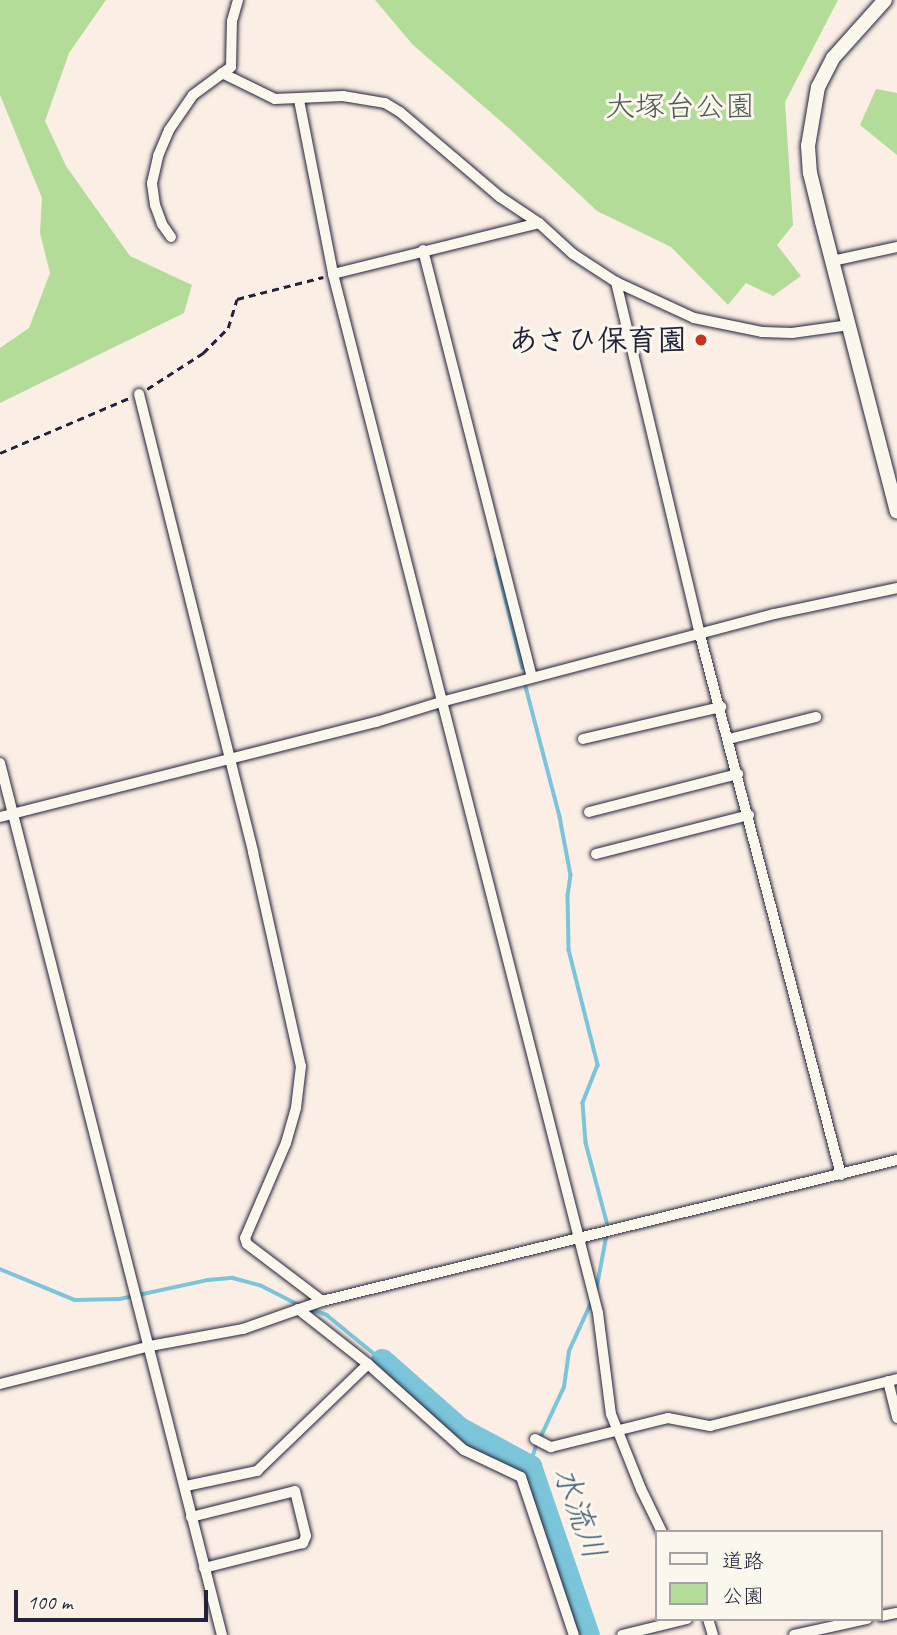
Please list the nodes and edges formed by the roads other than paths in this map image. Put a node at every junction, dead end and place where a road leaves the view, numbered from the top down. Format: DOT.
graph roads {
  1 [pos="238,0"];
  2 [pos="885,0"];
  3 [pos="222,73"];
  4 [pos="299,100"];
  5 [pos="539,223"];
  6 [pos="171,237"];
  7 [pos="897,247"];
  8 [pos="424,250"];
  9 [pos="832,261"];
  10 [pos="333,274"];
  11 [pos="616,282"];
  12 [pos="849,325"];
  13 [pos="139,394"];
  14 [pos="897,511"];
  15 [pos="897,588"];
  16 [pos="700,635"];
  17 [pos="532,677"];
  18 [pos="440,702"];
  19 [pos="721,706"];
  20 [pos="816,717"];
  21 [pos="583,738"];
  22 [pos="729,739"];
  23 [pos="230,758"];
  24 [pos="0,762"];
  25 [pos="738,774"];
  26 [pos="589,812"];
  27 [pos="13,814"];
  28 [pos="749,815"];
  29 [pos="0,817"];
  30 [pos="596,853"];
  31 [pos="897,1160"];
  32 [pos="841,1175"];
  33 [pos="577,1236"];
  34 [pos="322,1301"];
  35 [pos="298,1309"];
  36 [pos="150,1346"];
  37 [pos="368,1364"];
  38 [pos="892,1380"];
  39 [pos="0,1384"];
  40 [pos="897,1418"];
  41 [pos="616,1431"];
  42 [pos="535,1439"];
  43 [pos="186,1486"];
  44 [pos="191,1517"];
  45 [pos="662,1530"];
  46 [pos="204,1568"];
  47 [pos="679,1621"];
  48 [pos="858,1621"];
  49 [pos="222,1635"];
  50 [pos="575,1635"];
  51 [pos="622,1635"];
  52 [pos="794,1635"];
  1 -- 3 [label="street"];
  2 -- 9 [label="street"];
  3 -- 4 [label="street"];
  3 -- 6 [label="street"];
  4 -- 5 [label="street"];
  4 -- 10 [label="street"];
  5 -- 8 [label="street"];
  5 -- 11 [label="street"];
  7 -- 9 [label="street"];
  8 -- 10 [label="street"];
  8 -- 17 [label="street"];
  9 -- 12 [label="street"];
  10 -- 18 [label="street"];
  11 -- 12 [label="street"];
  11 -- 16 [label="street"];
  12 -- 14 [label="street"];
  13 -- 23 [label="street"];
  15 -- 16 [label="street"];
  16 -- 17 [label="street"];
  16 -- 19 [label="street"];
  17 -- 18 [label="street"];
  18 -- 23 [label="street"];
  18 -- 33 [label="street"];
  19 -- 21 [label="street"];
  19 -- 22 [label="street"];
  20 -- 22 [label="street"];
  22 -- 25 [label="street"];
  23 -- 27 [label="street"];
  23 -- 34 [label="street"];
  24 -- 27 [label="street"];
  25 -- 26 [label="street"];
  25 -- 28 [label="street"];
  27 -- 29 [label="street"];
  27 -- 36 [label="street"];
  28 -- 30 [label="street"];
  28 -- 32 [label="street"];
  31 -- 32 [label="street"];
  32 -- 33 [label="street"];
  33 -- 34 [label="street"];
  33 -- 41 [label="street"];
  34 -- 35 [label="street"];
  35 -- 36 [label="street"];
  35 -- 37 [label="street"];
  36 -- 39 [label="street"];
  36 -- 43 [label="street"];
  37 -- 43 [label="street"];
  37 -- 50 [label="street"];
  38 -- 40 [label="street"];
  38 -- 41 [label="street"];
  41 -- 42 [label="street"];
  41 -- 45 [label="street"];
  43 -- 44 [label="street"];
  44 -- 46 [label="street"];
  44 -- 46 [label="street"];
  46 -- 49 [label="street"];
  47 -- 51 [label="street"];
  48 -- 52 [label="street"];
}
